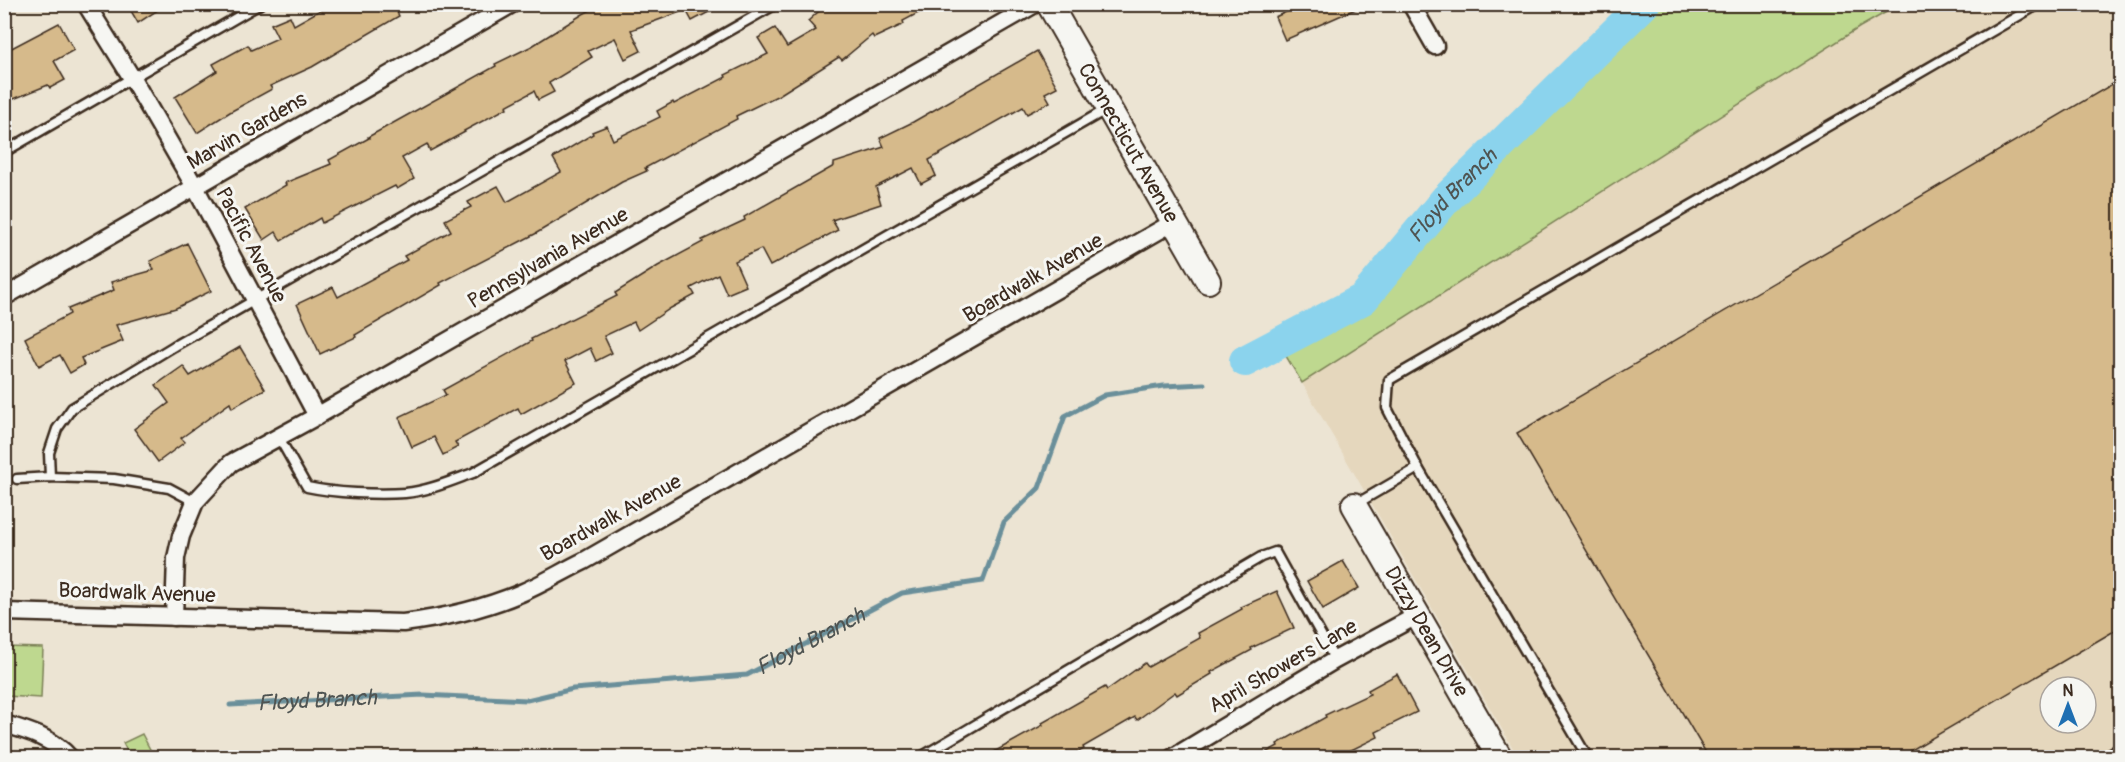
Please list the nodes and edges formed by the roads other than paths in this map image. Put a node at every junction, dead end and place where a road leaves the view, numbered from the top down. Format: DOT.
graph roads {
  1 [pos="86,4"];
  2 [pos="260,4"];
  3 [pos="513,4"];
  4 [pos="776,4"];
  5 [pos="1035,4"];
  6 [pos="1049,4"];
  7 [pos="1411,4"];
  8 [pos="2039,4"];
  9 [pos="1435,46"];
  10 [pos="132,78"];
  11 [pos="1108,109"];
  12 [pos="4,152"];
  13 [pos="195,187"];
  14 [pos="1174,222"];
  15 [pos="1208,281"];
  16 [pos="4,297"];
  17 [pos="255,301"];
  18 [pos="317,416"];
  19 [pos="278,436"];
  20 [pos="1418,468"];
  21 [pos="50,477"];
  22 [pos="17,479"];
  23 [pos="195,502"];
  24 [pos="1354,505"];
  25 [pos="4,612"];
  26 [pos="1418,615"];
  27 [pos="174,617"];
  28 [pos="1335,660"];
  29 [pos="4,724"];
  30 [pos="2121,747"];
  31 [pos="70,758"];
  32 [pos="919,758"];
  33 [pos="1172,758"];
  34 [pos="1500,758"];
  35 [pos="1588,758"];
  36 [pos="2102,758"];
  1 -- 10 [label="street, Pacific Avenue"];
  2 -- 10 [label="lane"];
  3 -- 13 [label="street, Marvin Gardens"];
  4 -- 17 [label="lane"];
  5 -- 18 [label="street, Pennsylvania Avenue"];
  6 -- 11 [label="street, Connecticut Avenue"];
  7 -- 9 [label="street"];
  8 -- 20 [label="lane"];
  10 -- 12 [label="lane"];
  10 -- 13 [label="street, Pacific Avenue"];
  11 -- 14 [label="street, Connecticut Avenue"];
  11 -- 19 [label="lane"];
  13 -- 16 [label="street, Marvin Gardens"];
  13 -- 17 [label="street, Pacific Avenue"];
  14 -- 15 [label="street, Connecticut Avenue"];
  14 -- 27 [label="street, Boardwalk Avenue"];
  17 -- 18 [label="street, Pacific Avenue"];
  17 -- 21 [label="lane"];
  18 -- 19 [label="street, Pennsylvania Avenue"];
  19 -- 23 [label="street, Pennsylvania Avenue"];
  20 -- 24 [label="lane"];
  20 -- 35 [label="lane"];
  21 -- 22 [label="lane"];
  21 -- 23 [label="lane"];
  23 -- 27 [label="street, Pennsylvania Avenue"];
  24 -- 26 [label="street, Dizzy Dean Drive"];
  25 -- 27 [label="street, Boardwalk Avenue"];
  26 -- 28 [label="street, April Showers Lane"];
  26 -- 34 [label="street, Dizzy Dean Drive"];
  28 -- 32 [label="lane"];
  28 -- 33 [label="street, April Showers Lane"];
  29 -- 31 [label="street"];
  30 -- 36 [label="lane"];
}
